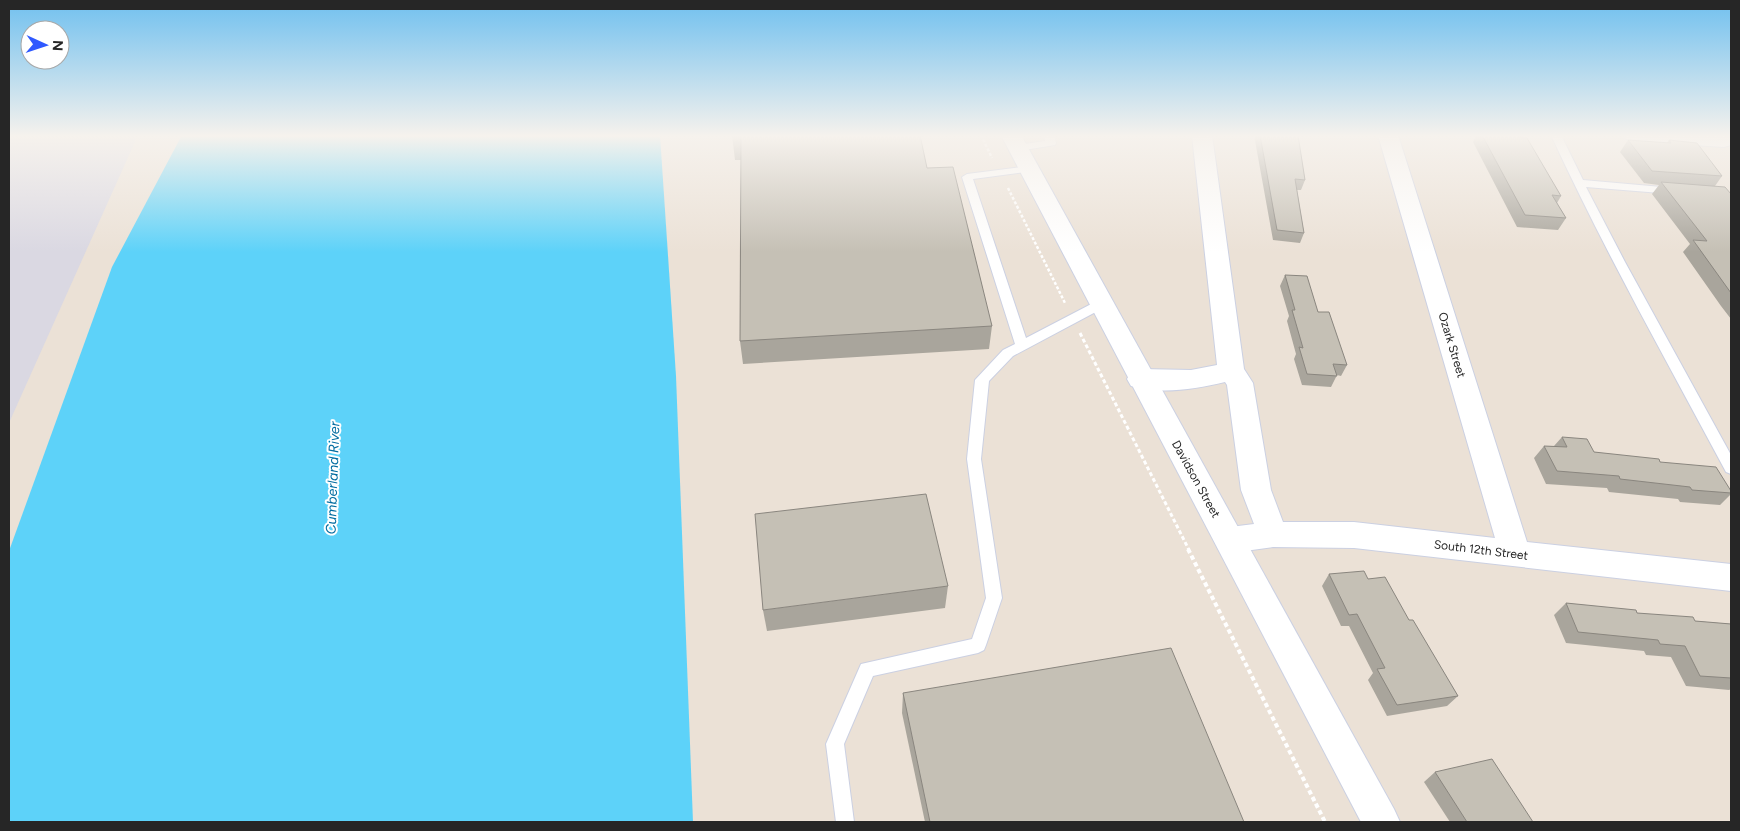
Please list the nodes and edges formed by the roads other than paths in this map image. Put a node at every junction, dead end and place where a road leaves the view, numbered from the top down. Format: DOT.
graph roads {
  1 [pos="994,174"];
  2 [pos="1031,174"];
  3 [pos="1207,174"];
  4 [pos="1400,174"];
  5 [pos="1574,174"];
  6 [pos="1578,183"];
  7 [pos="1683,192"];
  8 [pos="1101,304"];
  9 [pos="1022,346"];
  10 [pos="1230,371"];
  11 [pos="1140,379"];
  12 [pos="1731,468"];
  13 [pos="1273,534"];
  14 [pos="1230,540"];
  15 [pos="1516,554"];
  16 [pos="1731,578"];
  17 [pos="845,822"];
  18 [pos="1381,822"];
  1 -- 9 [label="lane"];
  2 -- 8 [label="street, Davidson Street"];
  3 -- 10 [label="street"];
  4 -- 15 [label="street, Ozark Street"];
  5 -- 6 [label="lane"];
  6 -- 7 [label="lane"];
  6 -- 12 [label="lane"];
  8 -- 9 [label="lane"];
  8 -- 11 [label="street, Davidson Street"];
  9 -- 17 [label="lane"];
  10 -- 11 [label="street"];
  10 -- 13 [label="street"];
  11 -- 14 [label="street, Davidson Street"];
  13 -- 14 [label="street, South 12th Street"];
  13 -- 15 [label="street, South 12th Street"];
  14 -- 18 [label="street, Davidson Street"];
  15 -- 16 [label="street, South 12th Street"];
}
